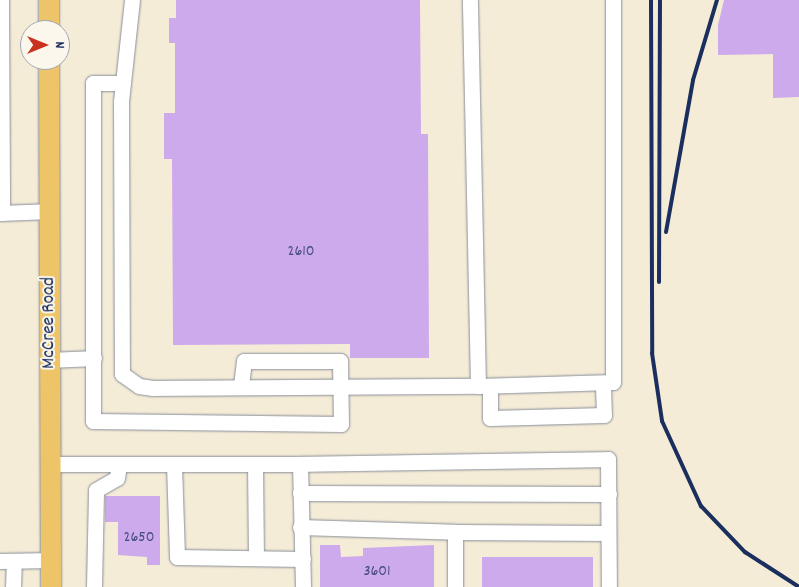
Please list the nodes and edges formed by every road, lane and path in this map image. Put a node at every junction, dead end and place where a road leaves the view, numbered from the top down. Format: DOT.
graph roads {
  1 [pos="1,0"];
  2 [pos="49,0"];
  3 [pos="132,0"];
  4 [pos="470,0"];
  5 [pos="613,0"];
  6 [pos="49,20"];
  7 [pos="49,70"];
  8 [pos="123,83"];
  9 [pos="1,149"];
  10 [pos="50,211"];
  11 [pos="1,213"];
  12 [pos="94,358"];
  13 [pos="50,360"];
  14 [pos="603,383"];
  15 [pos="484,386"];
  16 [pos="342,387"];
  17 [pos="241,388"];
  18 [pos="51,464"];
  19 [pos="119,464"];
  20 [pos="255,464"];
  21 [pos="300,464"];
  22 [pos="174,465"];
  23 [pos="300,493"];
  24 [pos="608,494"];
  25 [pos="300,527"];
  26 [pos="455,532"];
  27 [pos="608,533"];
  28 [pos="256,558"];
  29 [pos="303,559"];
  30 [pos="51,560"];
  31 [pos="7,561"];
  32 [pos="13,587"];
  33 [pos="51,587"];
  34 [pos="94,587"];
  35 [pos="303,587"];
  36 [pos="455,587"];
  37 [pos="609,587"];
  1 -- 9 [label="lane"];
  2 -- 6 [label="main road"];
  3 -- 8 [label="lane"];
  4 -- 15 [label="lane"];
  5 -- 14 [label="lane"];
  7 -- 10 [label="main road, McCree Road"];
  8 -- 12 [label="lane"];
  8 -- 17 [label="lane"];
  9 -- 11 [label="lane"];
  10 -- 11 [label="lane"];
  10 -- 13 [label="main road, McCree Road"];
  12 -- 13 [label="lane"];
  12 -- 16 [label="lane"];
  13 -- 18 [label="main road, McCree Road"];
  14 -- 15 [label="lane"];
  14 -- 15 [label="lane"];
  15 -- 16 [label="lane"];
  16 -- 17 [label="lane"];
  16 -- 17 [label="lane"];
  18 -- 19 [label="lane"];
  18 -- 30 [label="main road, McCree Road"];
  19 -- 22 [label="lane"];
  19 -- 34 [label="lane"];
  20 -- 21 [label="lane"];
  20 -- 22 [label="lane"];
  20 -- 28 [label="lane"];
  21 -- 23 [label="lane"];
  21 -- 24 [label="lane"];
  22 -- 28 [label="lane"];
  23 -- 24 [label="lane"];
  23 -- 25 [label="lane"];
  24 -- 27 [label="lane"];
  25 -- 26 [label="lane"];
  25 -- 29 [label="lane"];
  26 -- 27 [label="lane"];
  26 -- 36 [label="lane"];
  27 -- 37 [label="lane"];
  28 -- 29 [label="lane"];
  29 -- 35 [label="lane"];
  30 -- 31 [label="lane"];
  30 -- 33 [label="main road, McCree Road"];
  31 -- 32 [label="lane"];
}
